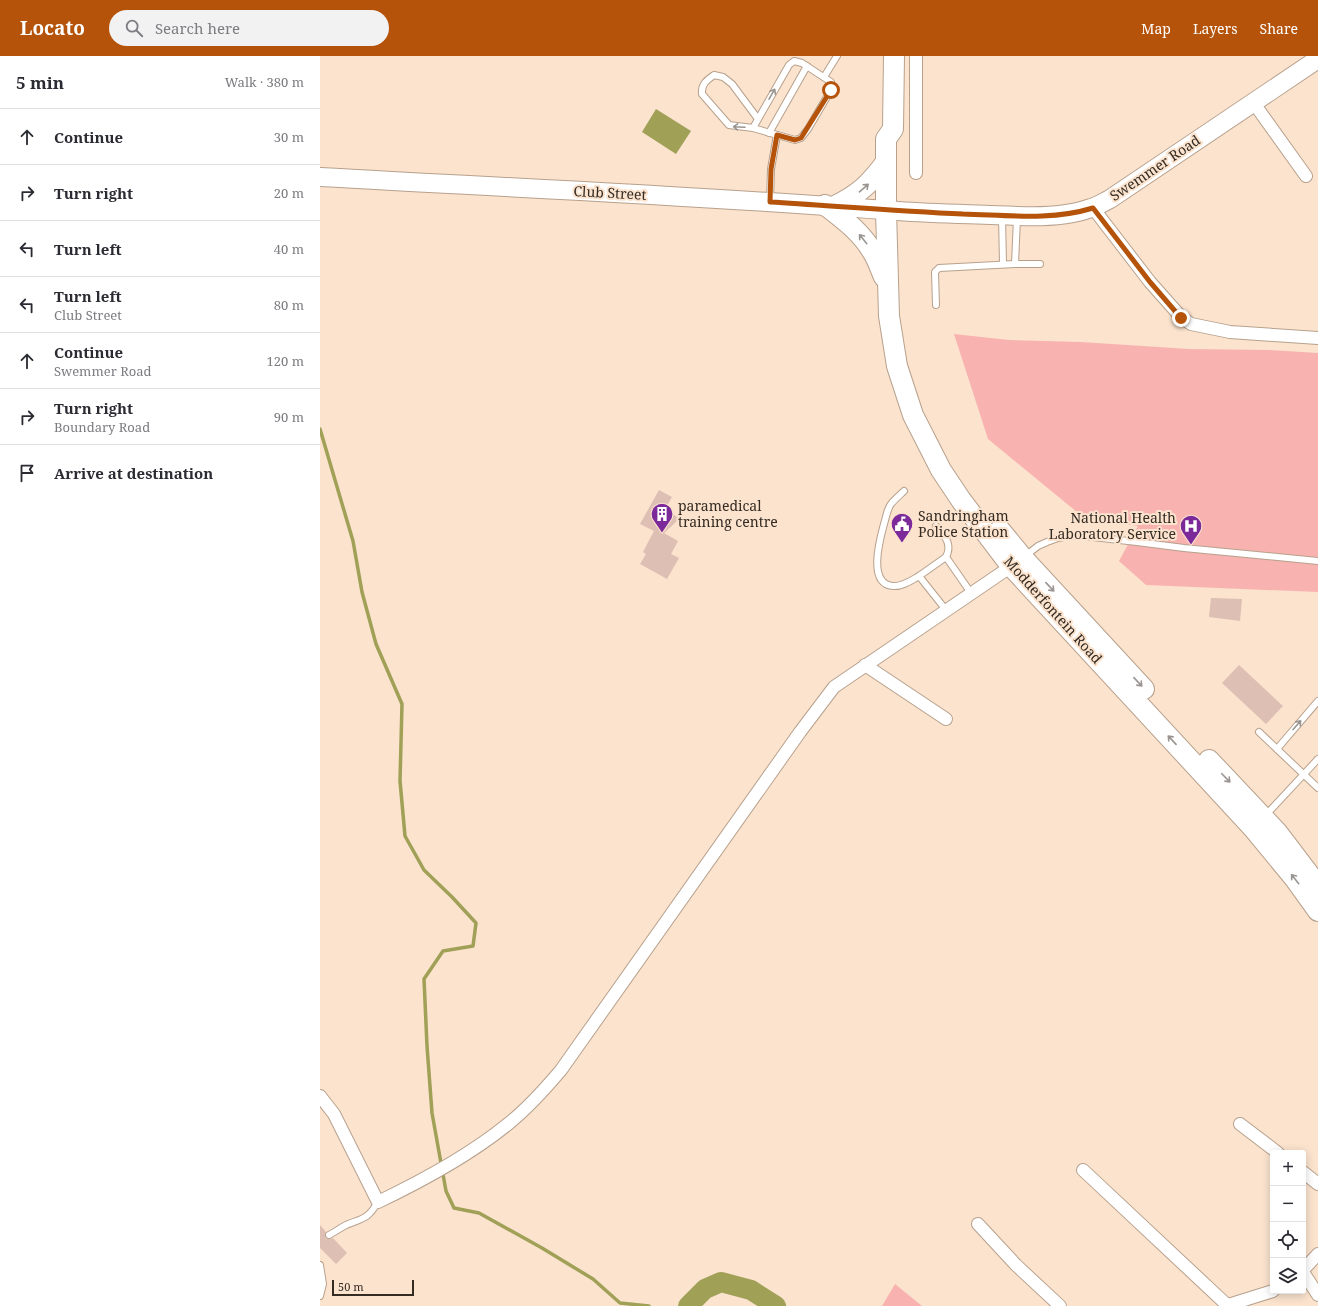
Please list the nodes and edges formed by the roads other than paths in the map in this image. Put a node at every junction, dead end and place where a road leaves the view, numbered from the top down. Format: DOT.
graph roads {
  1 [pos="837,56"];
  2 [pos="894,56"];
  3 [pos="916,56"];
  4 [pos="1318,59"];
  5 [pos="807,66"];
  6 [pos="824,77"];
  7 [pos="1253,102"];
  8 [pos="758,119"];
  9 [pos="753,128"];
  10 [pos="892,129"];
  11 [pos="768,133"];
  12 [pos="777,135"];
  13 [pos="886,162"];
  14 [pos="916,174"];
  15 [pos="1306,176"];
  16 [pos="320,177"];
  17 [pos="770,202"];
  18 [pos="830,205"];
  19 [pos="1093,208"];
  20 [pos="893,210"];
  21 [pos="1010,216"];
  22 [pos="1003,264"];
  23 [pos="1015,264"];
  24 [pos="1040,264"];
  25 [pos="888,286"];
  26 [pos="936,305"];
  27 [pos="1318,338"];
  28 [pos="904,491"];
  29 [pos="936,526"];
  30 [pos="946,557"];
  31 [pos="1318,561"];
  32 [pos="1017,562"];
  33 [pos="919,576"];
  34 [pos="971,593"];
  35 [pos="946,610"];
  36 [pos="865,665"];
  37 [pos="1318,701"];
  38 [pos="946,719"];
  39 [pos="1259,732"];
  40 [pos="1277,748"];
  41 [pos="1318,758"];
  42 [pos="1304,774"];
  43 [pos="1318,788"];
  44 [pos="1258,823"];
  45 [pos="1318,886"];
  46 [pos="1318,911"];
  47 [pos="320,1096"];
  48 [pos="1240,1124"];
  49 [pos="1274,1150"];
  50 [pos="1083,1170"];
  51 [pos="1306,1174"];
  52 [pos="1318,1184"];
  53 [pos="378,1202"];
  54 [pos="978,1224"];
  55 [pos="329,1235"];
  56 [pos="1318,1254"];
  57 [pos="320,1265"];
  58 [pos="1306,1268"];
  59 [pos="1306,1276"];
  60 [pos="1270,1292"];
  61 [pos="1318,1295"];
  62 [pos="320,1296"];
  63 [pos="1226,1305"];
  64 [pos="1060,1306"];
  1 -- 6 [label="lane"];
  2 -- 10 [label="main road"];
  3 -- 14 [label="street"];
  4 -- 7 [label="main road, Swemmer Road"];
  5 -- 6 [label="lane"];
  8 -- 5 [label="lane, one-way"];
  5 -- 11 [label="lane"];
  6 -- 12 [label="lane"];
  7 -- 15 [label="street"];
  7 -- 19 [label="main road, Swemmer Road"];
  8 -- 9 [label="lane"];
  9 -- 8 [label="lane, one-way"];
  9 -- 11 [label="lane"];
  10 -- 13 [label="main road"];
  10 -- 20 [label="main road"];
  11 -- 12 [label="lane"];
  12 -- 17 [label="lane"];
  18 -- 13 [label="main road, one-way"];
  13 -- 20 [label="main road"];
  16 -- 17 [label="main road, Club Street"];
  17 -- 18 [label="main road, Club Street"];
  18 -- 20 [label="main road, Club Street"];
  25 -- 18 [label="main road, one-way"];
  19 -- 21 [label="main road, Swemmer Road"];
  19 -- 27 [label="street"];
  20 -- 21 [label="main road, Swemmer Road"];
  20 -- 25 [label="main road, Modderfontein Road"];
  20 -- 32 [label="main road, Modderfontein Road"];
  21 -- 22 [label="lane"];
  21 -- 23 [label="lane"];
  22 -- 23 [label="lane"];
  22 -- 26 [label="lane"];
  23 -- 24 [label="lane"];
  25 -- 32 [label="main road, Modderfontein Road"];
  28 -- 33 [label="lane"];
  29 -- 30 [label="lane"];
  30 -- 33 [label="lane"];
  30 -- 34 [label="lane"];
  31 -- 32 [label="lane"];
  32 -- 34 [label="street"];
  32 -- 44 [label="main road, Modderfontein Road"];
  33 -- 35 [label="lane"];
  34 -- 35 [label="street"];
  35 -- 36 [label="street"];
  36 -- 38 [label="street"];
  36 -- 53 [label="street"];
  40 -- 37 [label="lane, one-way"];
  39 -- 40 [label="lane"];
  40 -- 42 [label="lane"];
  41 -- 42 [label="lane"];
  42 -- 43 [label="lane"];
  42 -- 44 [label="lane"];
  44 -- 45 [label="main road, Modderfontein Road"];
  46 -- 44 [label="main road, Modderfontein Road, one-way"];
  47 -- 53 [label="street"];
  48 -- 49 [label="street"];
  50 -- 63 [label="street"];
  51 -- 52 [label="street"];
  53 -- 55 [label="lane"];
  54 -- 64 [label="street"];
  56 -- 58 [label="street"];
  57 -- 62 [label="lane"];
  59 -- 61 [label="street"];
  60 -- 63 [label="street"];
}
